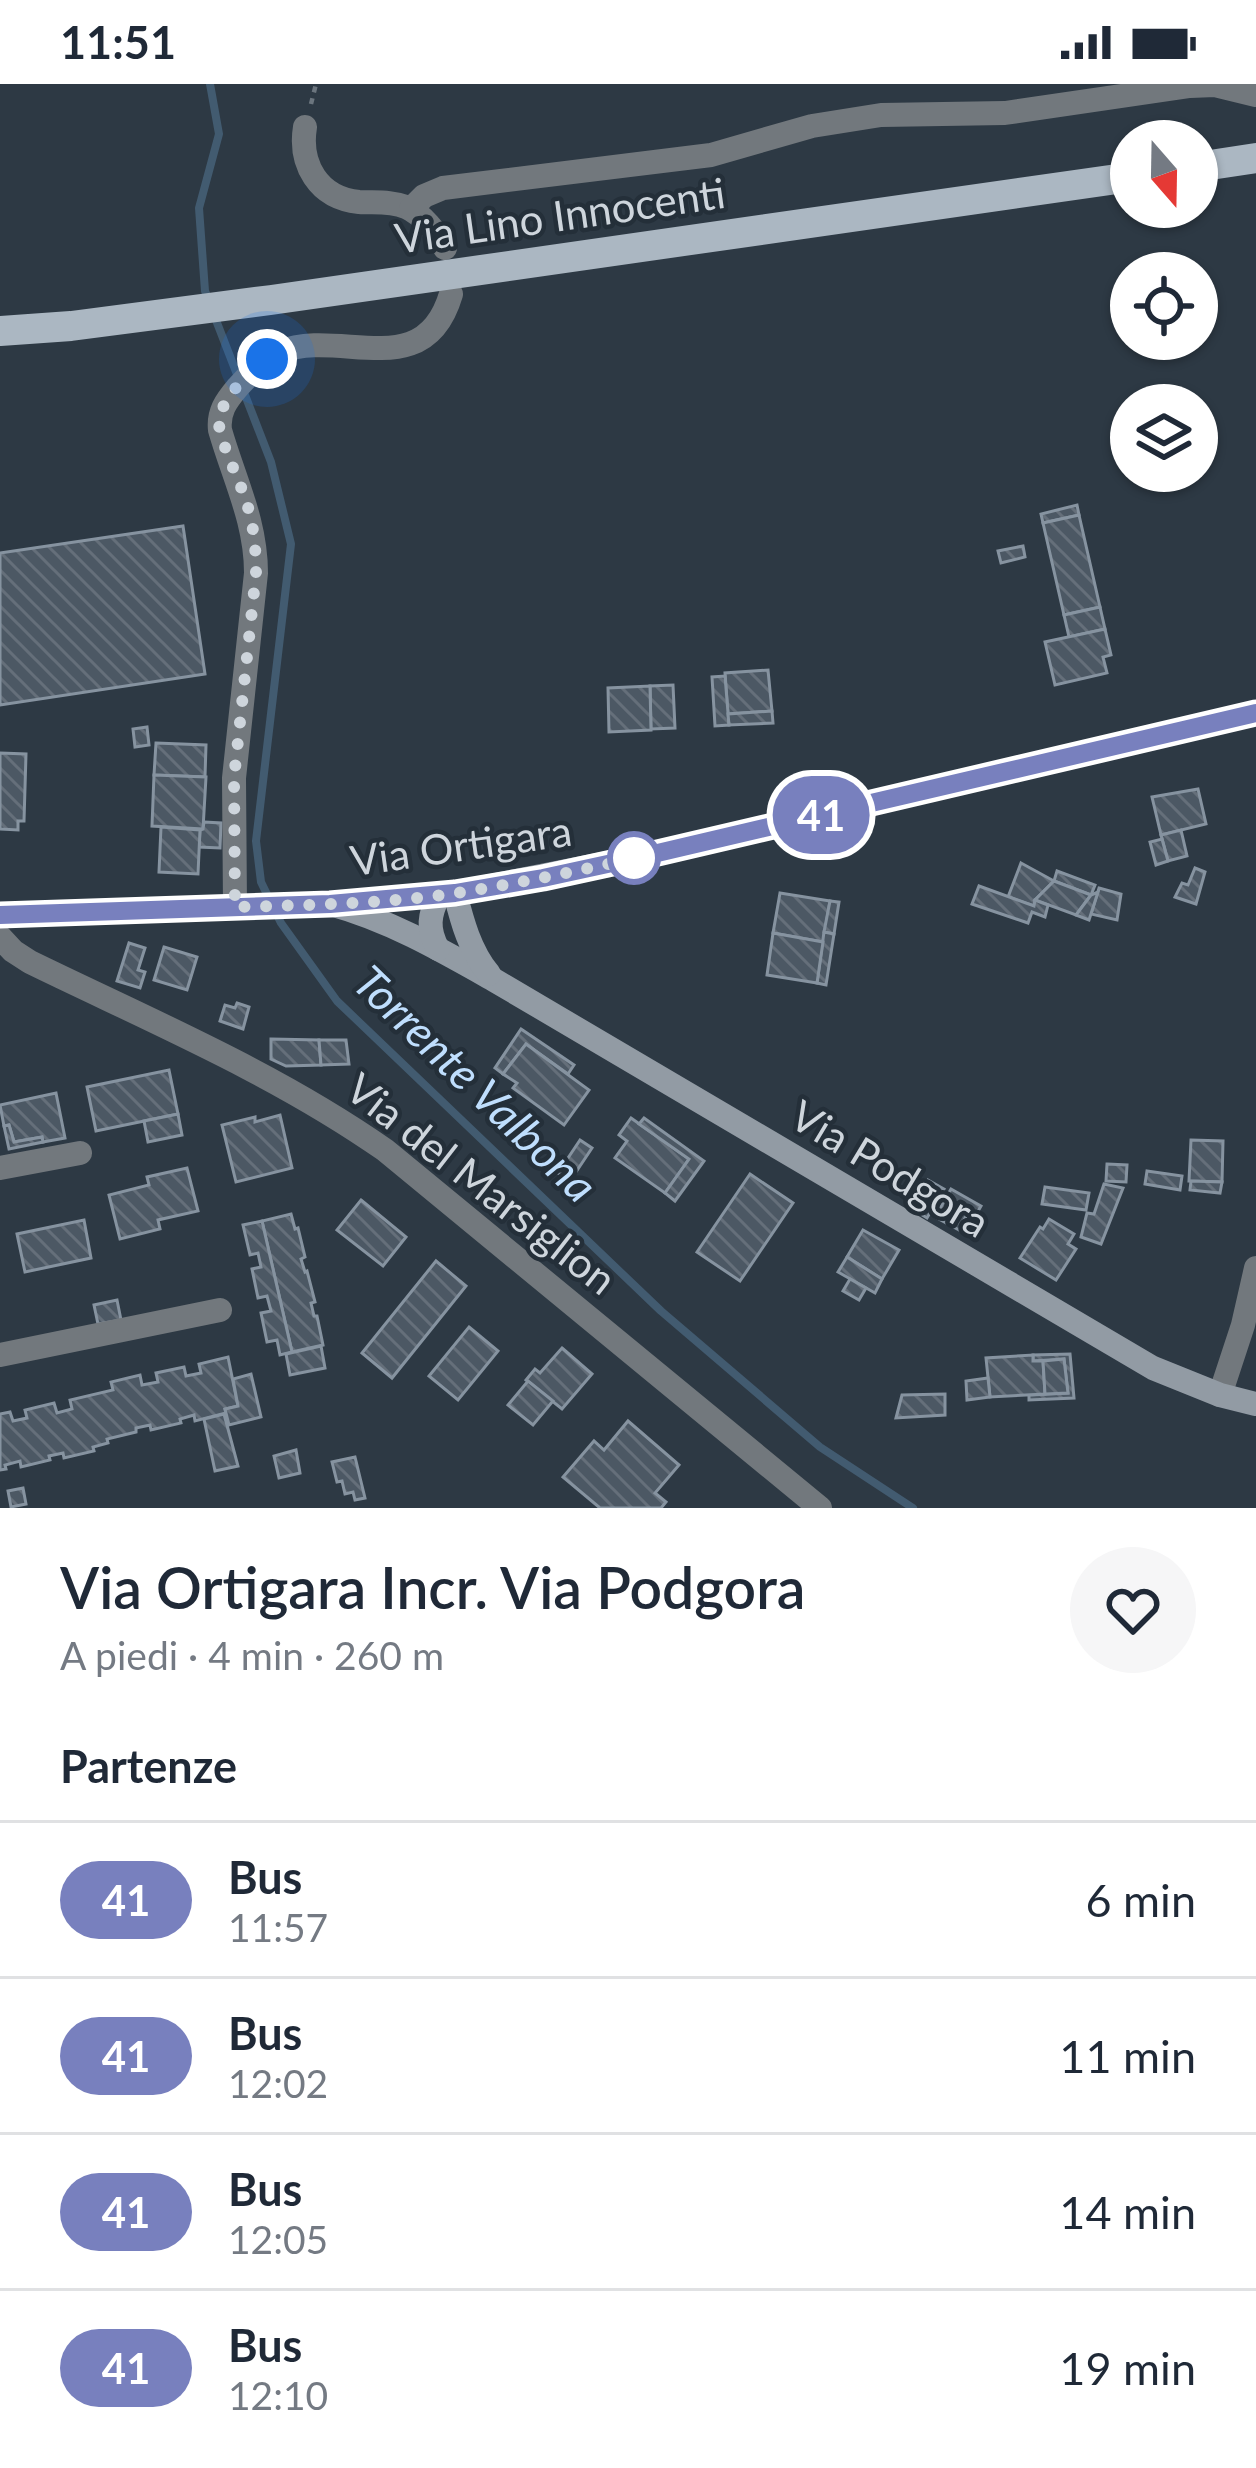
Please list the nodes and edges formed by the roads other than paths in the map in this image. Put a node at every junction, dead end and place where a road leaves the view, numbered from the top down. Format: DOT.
graph roads {
  1 [pos="1256,95"];
  2 [pos="305,127"];
  3 [pos="1256,158"];
  4 [pos="1218,164"];
  5 [pos="1110,180"];
  6 [pos="411,209"];
  7 [pos="445,248"];
  8 [pos="451,294"];
  9 [pos="0,331"];
  10 [pos="1256,713"];
  11 [pos="447,894"];
  12 [pos="318,904"];
  13 [pos="244,907"];
  14 [pos="0,915"];
  15 [pos="0,937"];
  16 [pos="438,949"];
  17 [pos="494,980"];
  18 [pos="80,1153"];
  19 [pos="0,1168"];
  20 [pos="1256,1268"];
  21 [pos="220,1310"];
  22 [pos="0,1355"];
  23 [pos="1220,1395"];
  24 [pos="1256,1404"];
  25 [pos="820,1508"];
  1 -- 6 [label="street"];
  2 -- 6 [label="street"];
  3 -- 4 [label="main road"];
  5 -- 9 [label="main road, Via Lino Innocenti"];
  6 -- 7 [label="street"];
  8 -- 13 [label="street"];
  10 -- 11 [label="main road, Via Ortigara"];
  11 -- 12 [label="street, Via Ortigara"];
  11 -- 16 [label="main road"];
  11 -- 17 [label="main road"];
  12 -- 13 [label="street, Via Ortigara"];
  12 -- 16 [label="main road, Via Podgora"];
  13 -- 14 [label="street, Via Ortigara"];
  15 -- 25 [label="street, Via del Marsiglion"];
  16 -- 17 [label="main road, Via Podgora"];
  17 -- 23 [label="main road, Via Podgora"];
  18 -- 19 [label="street"];
  20 -- 23 [label="street"];
  21 -- 22 [label="street"];
  23 -- 24 [label="main road, Via Podgora"];
}
